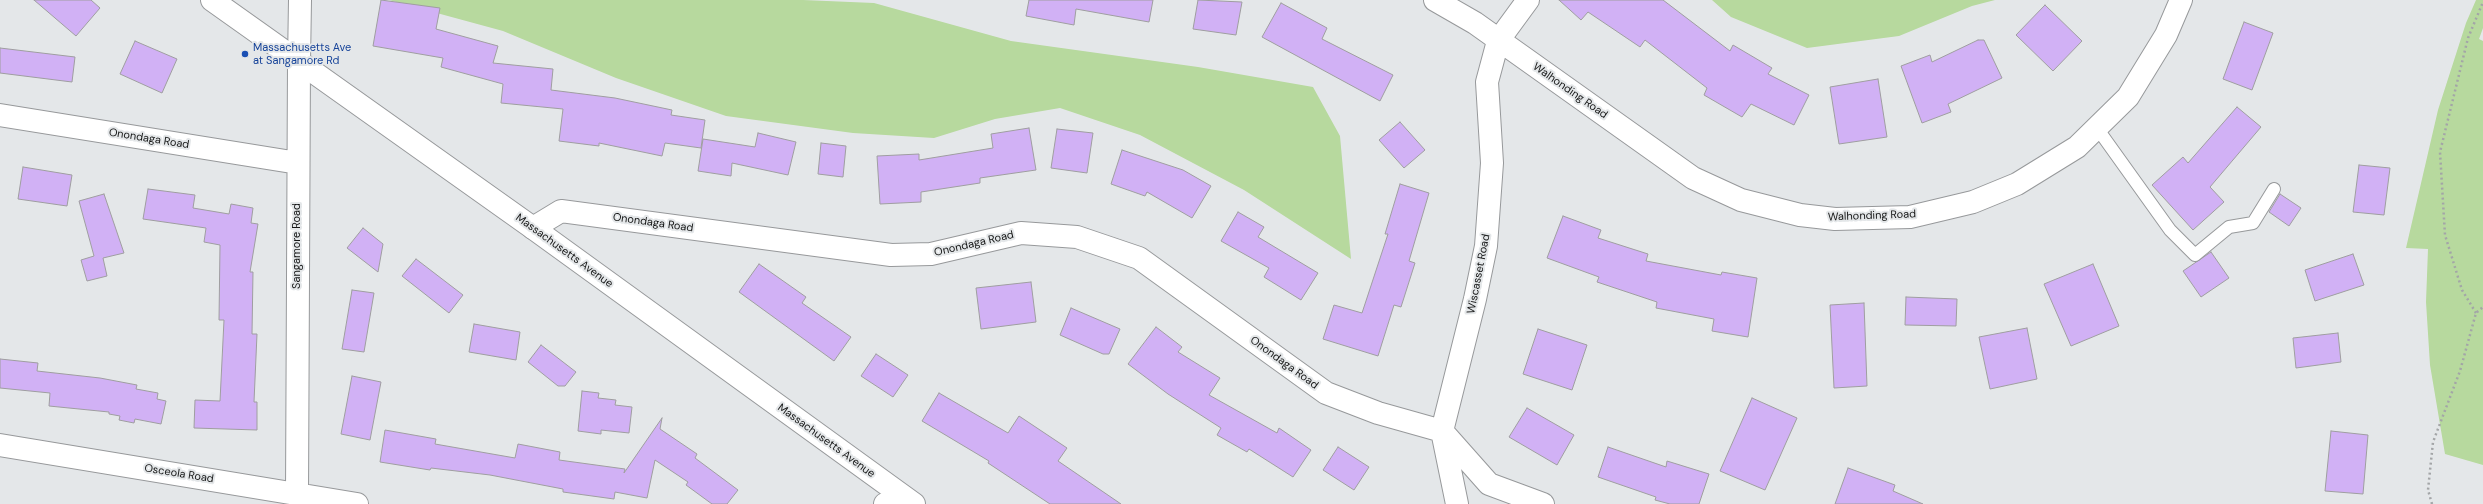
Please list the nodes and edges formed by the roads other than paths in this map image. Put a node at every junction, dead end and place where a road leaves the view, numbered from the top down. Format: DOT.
graph roads {
  1 [pos="212,0"];
  2 [pos="300,0"];
  3 [pos="1435,0"];
  4 [pos="1528,0"];
  5 [pos="2181,0"];
  6 [pos="1498,41"];
  7 [pos="300,62"];
  8 [pos="0,115"];
  9 [pos="2097,128"];
  10 [pos="298,163"];
  11 [pos="2274,188"];
  12 [pos="533,228"];
  13 [pos="1442,431"];
  14 [pos="0,445"];
  15 [pos="297,493"];
  16 [pos="900,501"];
  17 [pos="357,504"];
  18 [pos="1457,504"];
  19 [pos="1543,504"];
  1 -- 7 [label="street, Massachusetts Avenue"];
  2 -- 7 [label="street, Sangamore Road"];
  3 -- 6 [label="street, Walhonding Road"];
  4 -- 6 [label="street"];
  5 -- 9 [label="street, Walhonding Road"];
  6 -- 9 [label="street, Walhonding Road"];
  6 -- 13 [label="street, Wiscasset Road"];
  7 -- 10 [label="street, Sangamore Road"];
  7 -- 12 [label="street, Massachusetts Avenue"];
  8 -- 10 [label="street, Onondaga Road"];
  9 -- 11 [label="lane"];
  10 -- 15 [label="street, Sangamore Road"];
  12 -- 13 [label="street, Onondaga Road"];
  12 -- 16 [label="street, Massachusetts Avenue"];
  13 -- 18 [label="street, Wiscasset Road"];
  13 -- 19 [label="street"];
  14 -- 15 [label="street, Osceola Road"];
  15 -- 17 [label="street, Osceola Road"];
}
